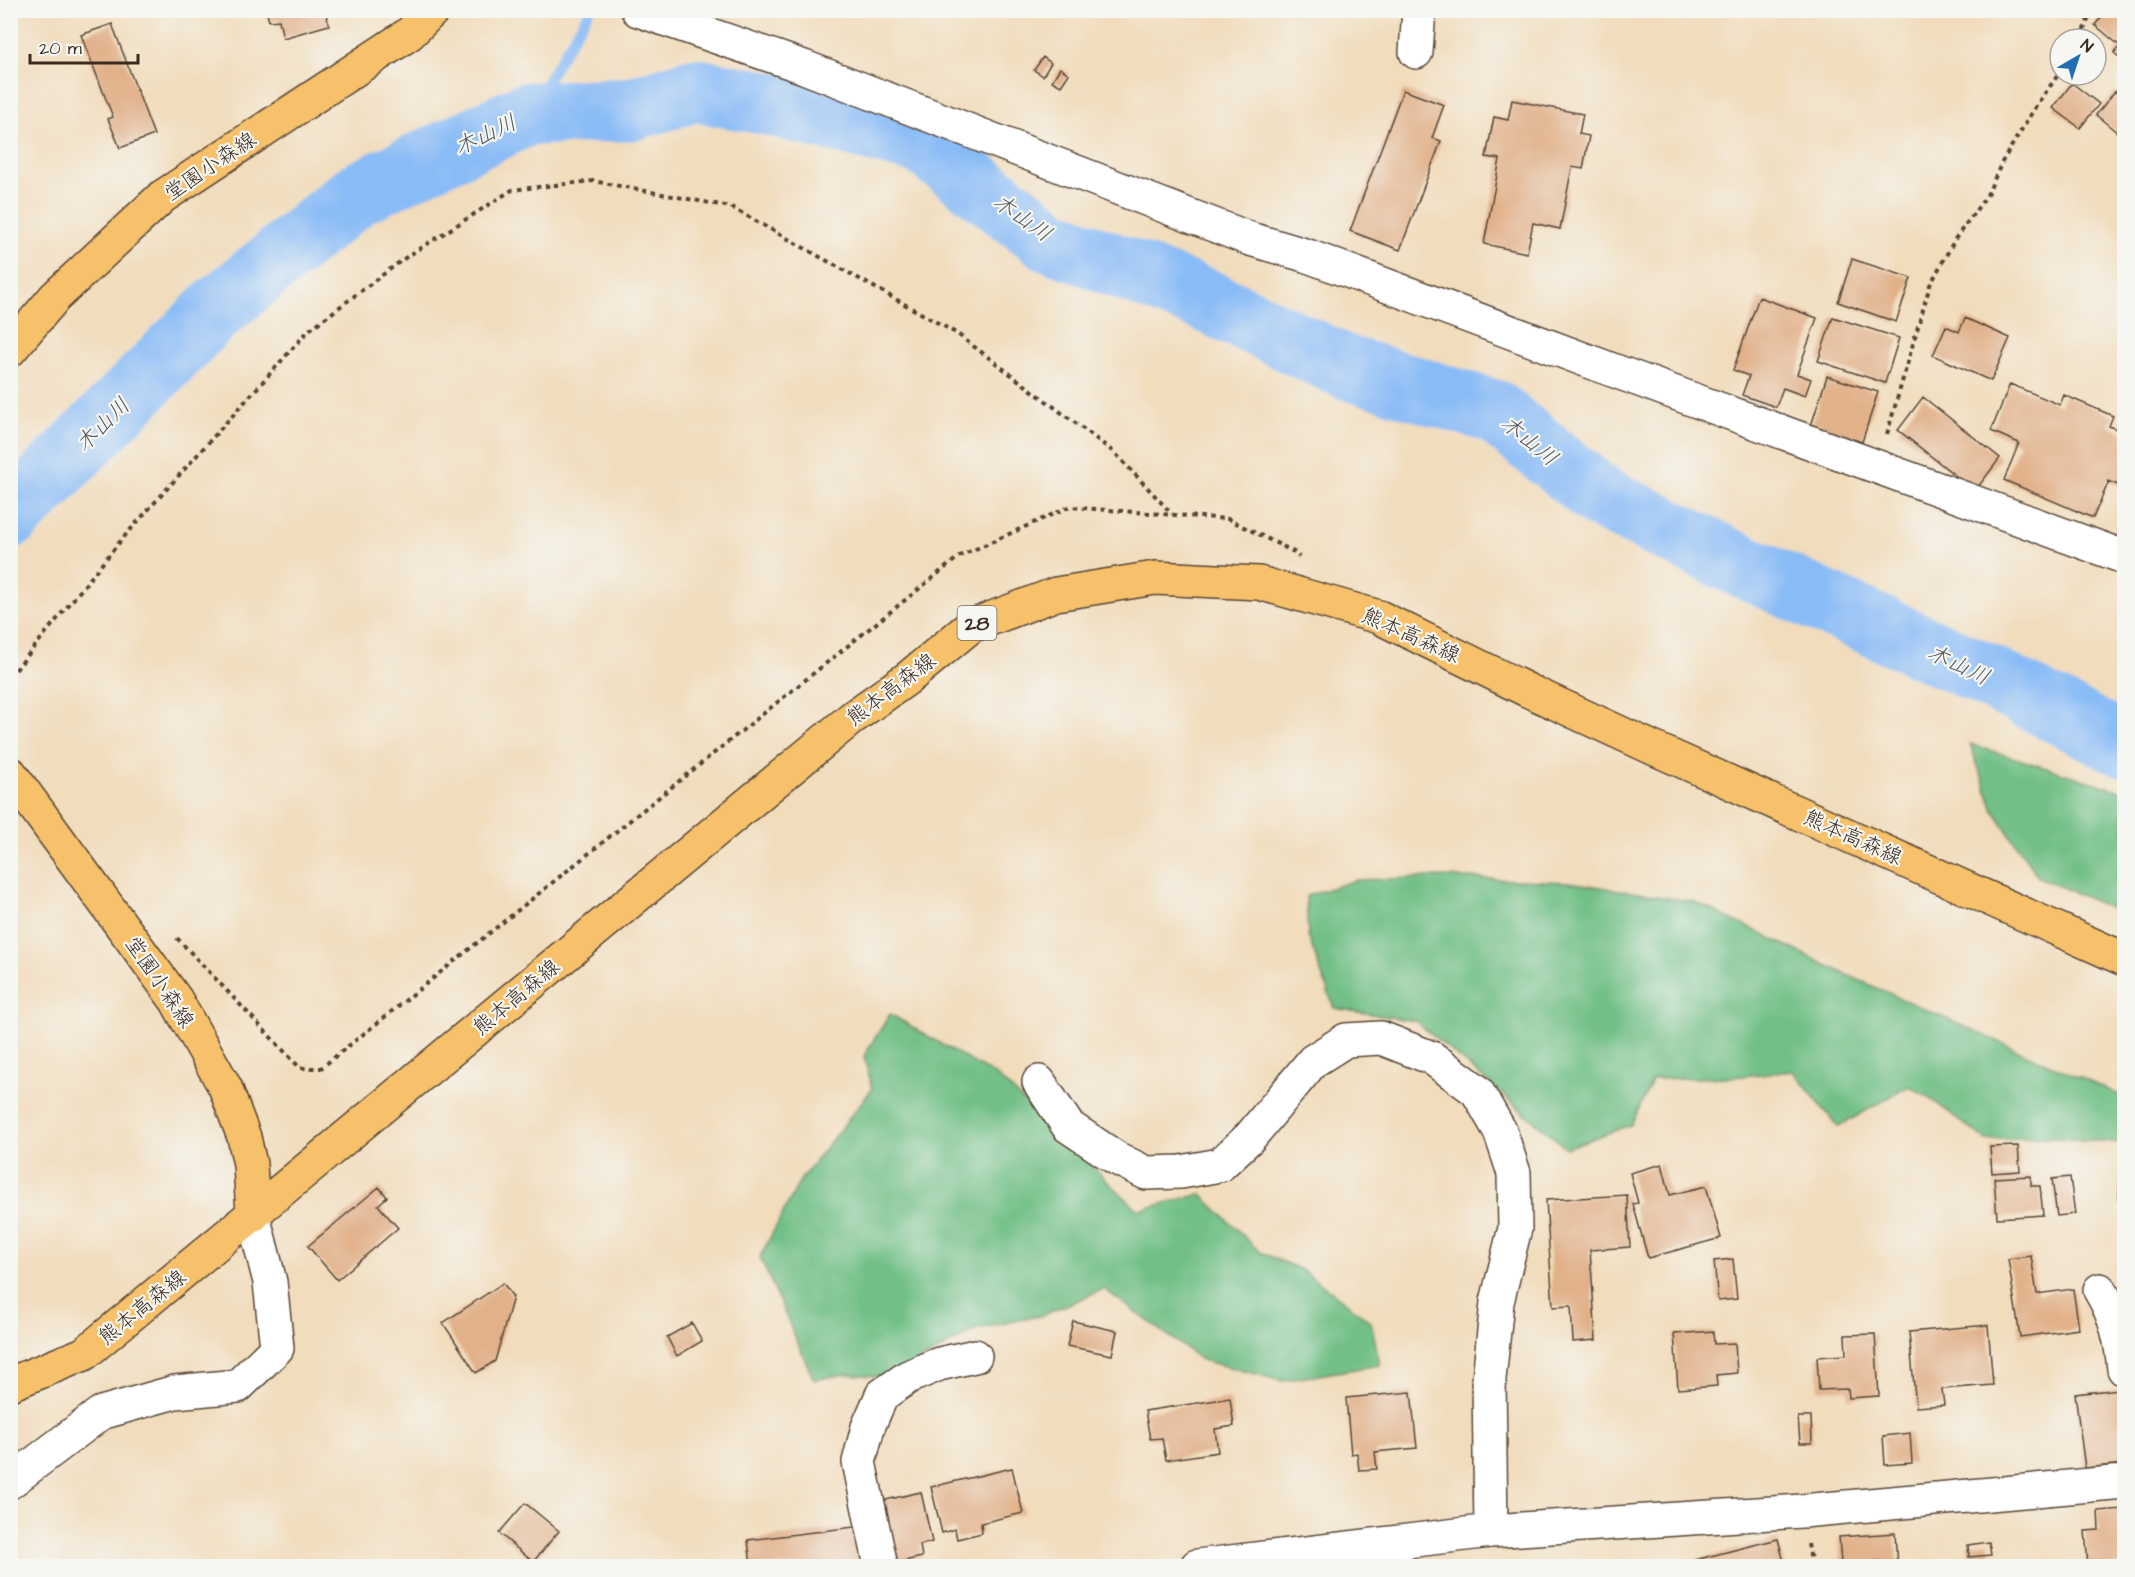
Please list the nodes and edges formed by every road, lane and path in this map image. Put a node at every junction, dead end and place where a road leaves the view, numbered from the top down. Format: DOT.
graph roads {
  1 [pos="433,10"];
  2 [pos="638,10"];
  3 [pos="1419,10"];
  4 [pos="2092,10"];
  5 [pos="2085,27"];
  6 [pos="1416,52"];
  7 [pos="2049,87"];
  8 [pos="10,350"];
  9 [pos="1878,466"];
  10 [pos="1172,514"];
  11 [pos="2124,556"];
  12 [pos="1326,602"];
  13 [pos="10,677"];
  14 [pos="10,773"];
  15 [pos="172,932"];
  16 [pos="2124,959"];
  17 [pos="1039,1082"];
  18 [pos="253,1215"];
  19 [pos="2100,1290"];
  20 [pos="975,1356"];
  21 [pos="2124,1369"];
  22 [pos="10,1384"];
  23 [pos="10,1482"];
  24 [pos="2124,1482"];
  25 [pos="1491,1531"];
  26 [pos="881,1566"];
  27 [pos="1197,1566"];
  1 -- 8 [label="main road, 堂園小森線"];
  2 -- 9 [label="street"];
  3 -- 6 [label="street"];
  4 -- 5 [label="path"];
  7 -- 9 [label="path"];
  9 -- 11 [label="street"];
  10 -- 12 [label="path"];
  10 -- 13 [label="path"];
  10 -- 15 [label="path"];
  12 -- 16 [label="main road, 熊本高森線 / 28"];
  12 -- 18 [label="main road, 熊本高森線 / 28"];
  14 -- 18 [label="main road, 堂園小森線"];
  17 -- 25 [label="street"];
  18 -- 22 [label="main road, 熊本高森線 / 28"];
  18 -- 23 [label="street"];
  19 -- 21 [label="street"];
  20 -- 26 [label="street"];
  24 -- 25 [label="street"];
  25 -- 27 [label="street"];
}
